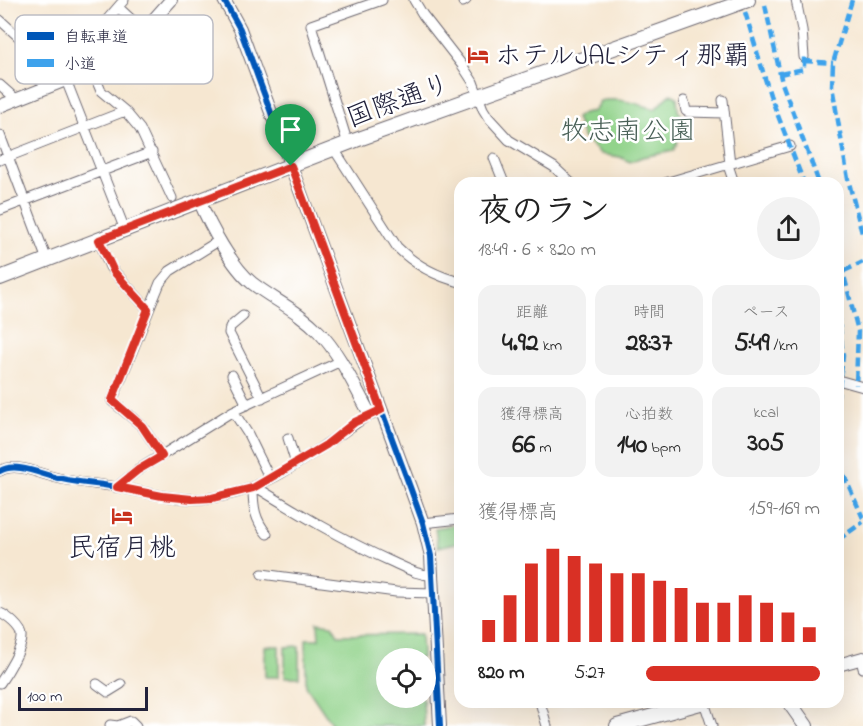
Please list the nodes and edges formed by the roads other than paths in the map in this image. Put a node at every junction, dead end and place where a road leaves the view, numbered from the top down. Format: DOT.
graph roads {
  1 [pos="171,0"];
  2 [pos="224,0"];
  3 [pos="382,0"];
  4 [pos="414,0"];
  5 [pos="747,0"];
  6 [pos="796,0"];
  7 [pos="158,15"];
  8 [pos="0,20"];
  9 [pos="15,34"];
  10 [pos="804,57"];
  11 [pos="56,84"];
  12 [pos="68,84"];
  13 [pos="99,84"];
  14 [pos="0,85"];
  15 [pos="478,97"];
  16 [pos="17,100"];
  17 [pos="723,100"];
  18 [pos="684,101"];
  19 [pos="0,106"];
  20 [pos="124,111"];
  21 [pos="724,113"];
  22 [pos="85,127"];
  23 [pos="0,135"];
  24 [pos="348,144"];
  25 [pos="790,146"];
  26 [pos="334,149"];
  27 [pos="152,152"];
  28 [pos="4,158"];
  29 [pos="494,158"];
  30 [pos="729,165"];
  31 [pos="291,166"];
  32 [pos="102,171"];
  33 [pos="502,177"];
  34 [pos="565,177"];
  35 [pos="686,177"];
  36 [pos="732,177"];
  37 [pos="172,198"];
  38 [pos="26,200"];
  39 [pos="200,202"];
  40 [pos="0,210"];
  41 [pos="124,230"];
  42 [pos="99,240"];
  43 [pos="220,240"];
  44 [pos="47,260"];
  45 [pos="0,278"];
  46 [pos="454,280"];
  47 [pos="148,309"];
  48 [pos="243,316"];
  49 [pos="360,354"];
  50 [pos="341,361"];
  51 [pos="232,375"];
  52 [pos="844,383"];
  53 [pos="863,387"];
  54 [pos="262,398"];
  55 [pos="247,405"];
  56 [pos="233,411"];
  57 [pos="375,412"];
  58 [pos="288,438"];
  59 [pos="162,456"];
  60 [pos="296,464"];
  61 [pos="0,471"];
  62 [pos="270,479"];
  63 [pos="117,487"];
  64 [pos="254,488"];
  65 [pos="454,520"];
  66 [pos="423,523"];
  67 [pos="267,534"];
  68 [pos="262,574"];
  69 [pos="433,576"];
  70 [pos="434,593"];
  71 [pos="0,613"];
  72 [pos="862,662"];
  73 [pos="844,664"];
  74 [pos="0,683"];
  75 [pos="97,684"];
  76 [pos="121,684"];
  77 [pos="542,708"];
  78 [pos="682,708"];
  79 [pos="706,708"];
  80 [pos="793,708"];
  81 [pos="110,725"];
  82 [pos="136,726"];
  83 [pos="440,726"];
  84 [pos="547,726"];
  85 [pos="617,726"];
  86 [pos="712,726"];
  87 [pos="806,726"];
  1 -- 7 [label="street"];
  2 -- 31 [label="street"];
  3 -- 24 [label="street"];
  4 -- 15 [label="street"];
  5 -- 15 [label="main road, 国際通り"];
  6 -- 10 [label="street"];
  8 -- 9 [label="street"];
  11 -- 16 [label="street"];
  12 -- 22 [label="street"];
  13 -- 20 [label="street"];
  14 -- 16 [label="street"];
  15 -- 24 [label="main road, 国際通り"];
  15 -- 34 [label="street"];
  16 -- 19 [label="street"];
  17 -- 21 [label="street"];
  18 -- 21 [label="street"];
  20 -- 22 [label="street"];
  20 -- 27 [label="street"];
  21 -- 30 [label="street"];
  22 -- 28 [label="street"];
  22 -- 32 [label="street"];
  23 -- 28 [label="street"];
  24 -- 26 [label="main road, 国際通り"];
  25 -- 30 [label="street"];
  26 -- 31 [label="main road, 国際通り"];
  26 -- 46 [label="street"];
  27 -- 32 [label="street"];
  27 -- 37 [label="street"];
  28 -- 38 [label="street"];
  29 -- 33 [label="street"];
  30 -- 35 [label="street"];
  30 -- 36 [label="street"];
  31 -- 39 [label="main road, 国際通り"];
  31 -- 49 [label="street"];
  32 -- 38 [label="street"];
  32 -- 41 [label="street"];
  38 -- 40 [label="street"];
  38 -- 44 [label="street"];
  39 -- 41 [label="main road, 国際通り"];
  39 -- 43 [label="street"];
  41 -- 42 [label="main road, 国際通り"];
  42 -- 44 [label="main road, 国際通り"];
  42 -- 47 [label="street"];
  43 -- 47 [label="street"];
  43 -- 50 [label="street"];
  44 -- 45 [label="main road, 国際通り"];
  47 -- 59 [label="street"];
  48 -- 54 [label="street"];
  49 -- 50 [label="street"];
  49 -- 57 [label="street"];
  50 -- 54 [label="street"];
  50 -- 57 [label="street"];
  51 -- 55 [label="street"];
  52 -- 53 [label="street"];
  54 -- 55 [label="street"];
  55 -- 56 [label="street"];
  56 -- 59 [label="street"];
  56 -- 62 [label="street"];
  57 -- 60 [label="street"];
  57 -- 66 [label="street"];
  58 -- 60 [label="street"];
  59 -- 63 [label="street"];
  60 -- 62 [label="street"];
  61 -- 63 [label="street"];
  62 -- 64 [label="street"];
  63 -- 64 [label="street"];
  64 -- 67 [label="street"];
  64 -- 69 [label="street"];
  65 -- 66 [label="street"];
  66 -- 69 [label="street"];
  68 -- 70 [label="street"];
  69 -- 70 [label="street"];
  70 -- 83 [label="street"];
  71 -- 74 [label="street"];
  72 -- 73 [label="street"];
  75 -- 76 [label="street"];
  77 -- 84 [label="street"];
  78 -- 85 [label="main road"];
  79 -- 86 [label="street"];
  80 -- 87 [label="main road"];
  81 -- 82 [label="street"];
}
